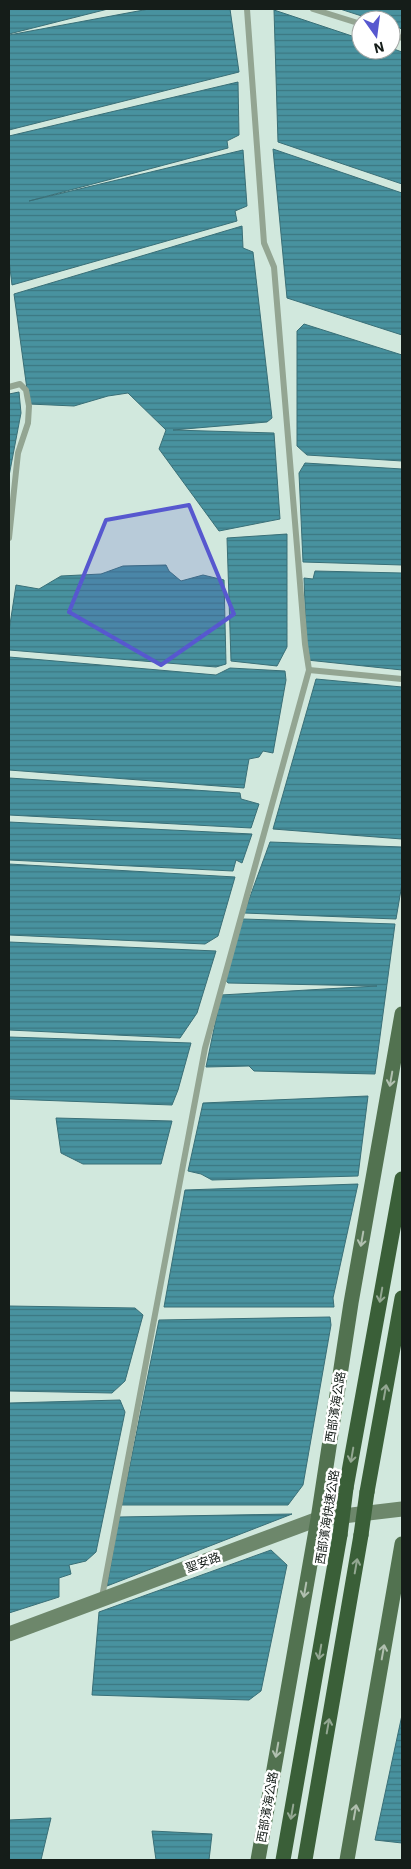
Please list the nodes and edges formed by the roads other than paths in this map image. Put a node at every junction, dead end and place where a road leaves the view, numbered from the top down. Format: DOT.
graph roads {
  1 [pos="247,9"];
  2 [pos="313,9"];
  3 [pos="351,21"];
  4 [pos="9,387"];
  5 [pos="9,538"];
  6 [pos="309,670"];
  7 [pos="402,679"];
  8 [pos="402,1014"];
  9 [pos="402,1178"];
  10 [pos="402,1298"];
  11 [pos="402,1509"];
  12 [pos="318,1519"];
  13 [pos="402,1544"];
  14 [pos="101,1600"];
  15 [pos="9,1634"];
  16 [pos="258,1860"];
  17 [pos="284,1860"];
  18 [pos="305,1860"];
  19 [pos="347,1860"];
  1 -- 6 [label="lane"];
  2 -- 3 [label="lane"];
  4 -- 5 [label="lane"];
  6 -- 7 [label="lane"];
  6 -- 14 [label="lane"];
  8 -- 12 [label="main road, 西部濱海公路, one-way"];
  9 -- 17 [label="highway, 西部濱海快速公路, one-way, bridge"];
  18 -- 10 [label="highway, one-way, bridge"];
  11 -- 12 [label="street, 聖安路"];
  12 -- 14 [label="street, 聖安路"];
  12 -- 16 [label="main road, 西部濱海公路, one-way"];
  19 -- 13 [label="main road, one-way"];
  14 -- 15 [label="street, 聖安路"];
}
